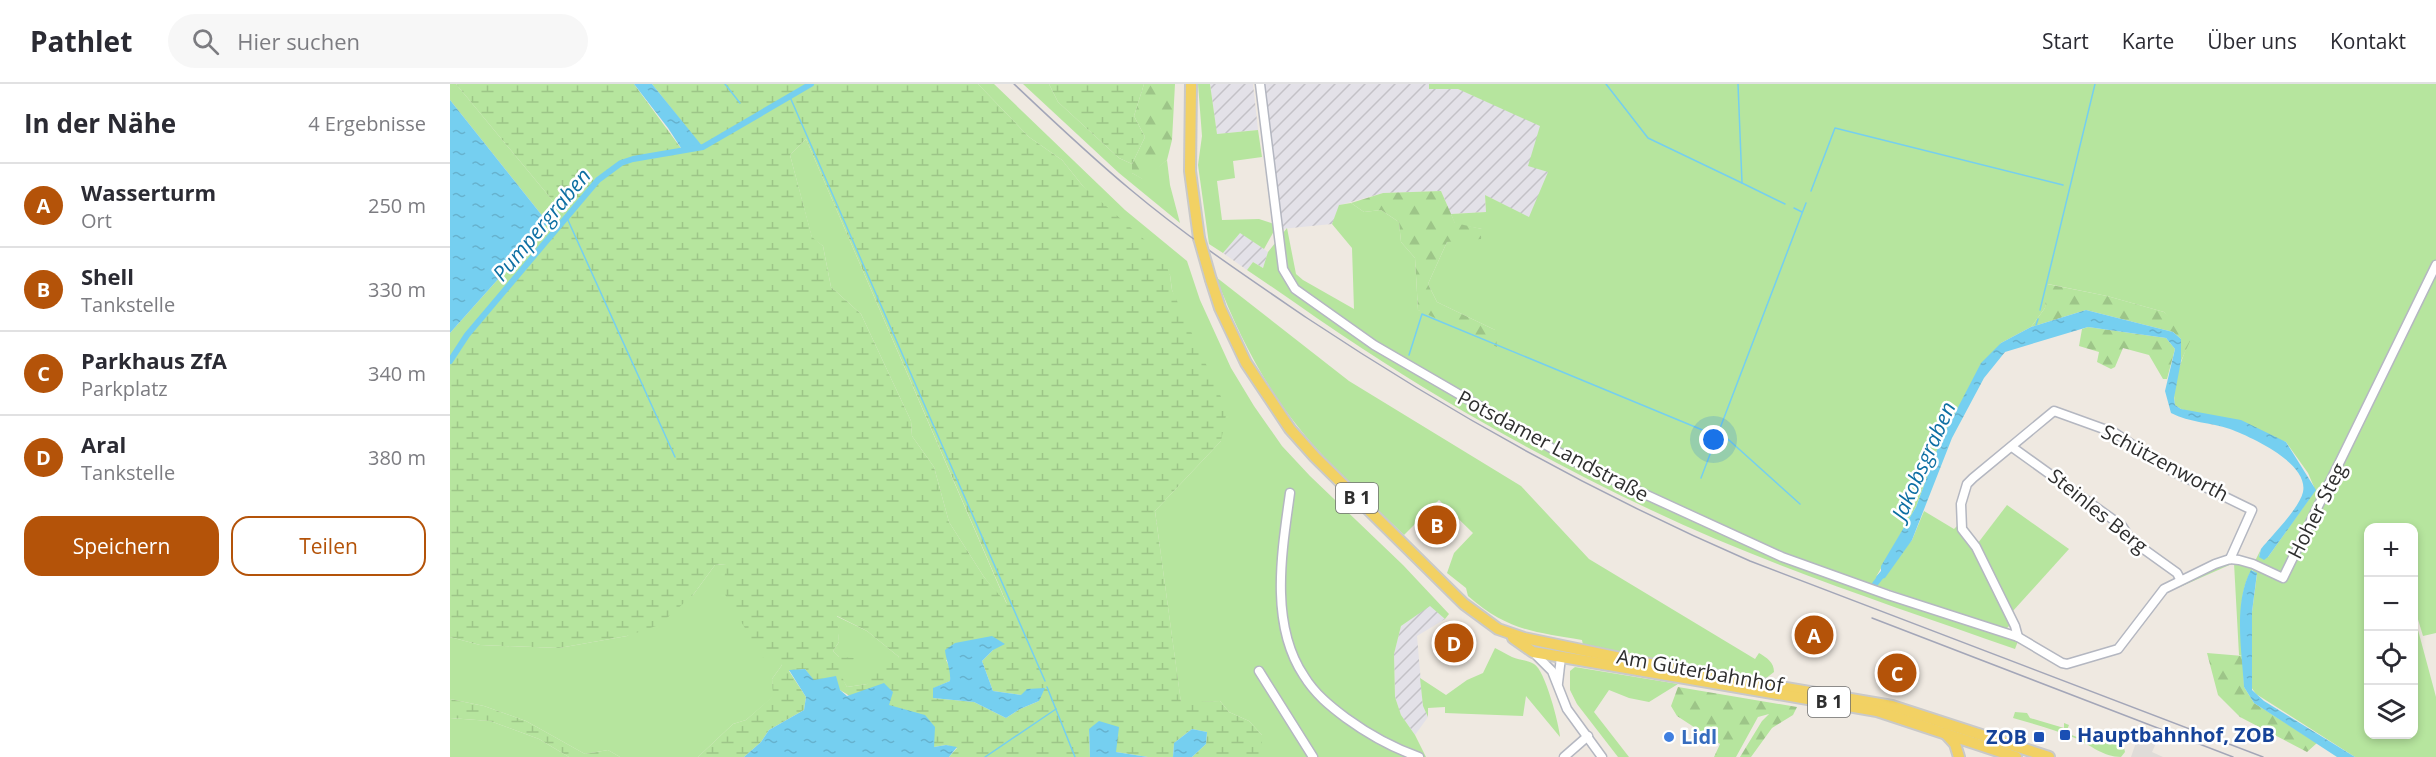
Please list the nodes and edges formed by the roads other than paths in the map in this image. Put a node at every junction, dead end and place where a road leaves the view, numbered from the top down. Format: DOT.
graph roads {
  1 [pos="1191,84"];
  2 [pos="1260,84"];
  3 [pos="2436,265"];
  4 [pos="2012,447"];
  5 [pos="1290,493"];
  6 [pos="2230,559"];
  7 [pos="2180,579"];
  8 [pos="1501,630"];
  9 [pos="2022,638"];
  10 [pos="1562,651"];
  11 [pos="1533,652"];
  12 [pos="1259,671"];
  13 [pos="1558,687"];
  14 [pos="1782,690"];
  15 [pos="1939,730"];
  16 [pos="1588,736"];
  17 [pos="1974,737"];
  18 [pos="1313,757"];
  19 [pos="1419,757"];
  20 [pos="1564,757"];
  21 [pos="1602,757"];
  22 [pos="1959,757"];
  23 [pos="2016,757"];
  24 [pos="2049,757"];
  1 -- 8 [label="main road, B 1, bridge"];
  2 -- 9 [label="street, Potsdamer Landstraße"];
  3 -- 6 [label="street, Hoher Steg"];
  4 -- 6 [label="street, Schützenworth"];
  4 -- 7 [label="street, Steinles Berg"];
  4 -- 9 [label="street, Schützenworth"];
  5 -- 19 [label="street"];
  6 -- 7 [label="street"];
  7 -- 9 [label="street"];
  8 -- 10 [label="main road, B 1"];
  8 -- 11 [label="main road, B 1"];
  10 -- 11 [label="main road, B 1"];
  10 -- 13 [label="street"];
  10 -- 14 [label="main road, Am Güterbahnhof / B 1"];
  11 -- 13 [label="street"];
  12 -- 18 [label="street"];
  13 -- 16 [label="street"];
  14 -- 15 [label="main road, Am Güterbahnhof / B 1"];
  14 -- 17 [label="main road, Am Güterbahnhof / B 1"];
  15 -- 17 [label="main road, Am Güterbahnhof / B 1"];
  15 -- 22 [label="main road"];
  16 -- 20 [label="street"];
  16 -- 21 [label="street"];
  17 -- 22 [label="street"];
  17 -- 23 [label="main road, B 1"];
  17 -- 24 [label="main road, B 1"];
}
